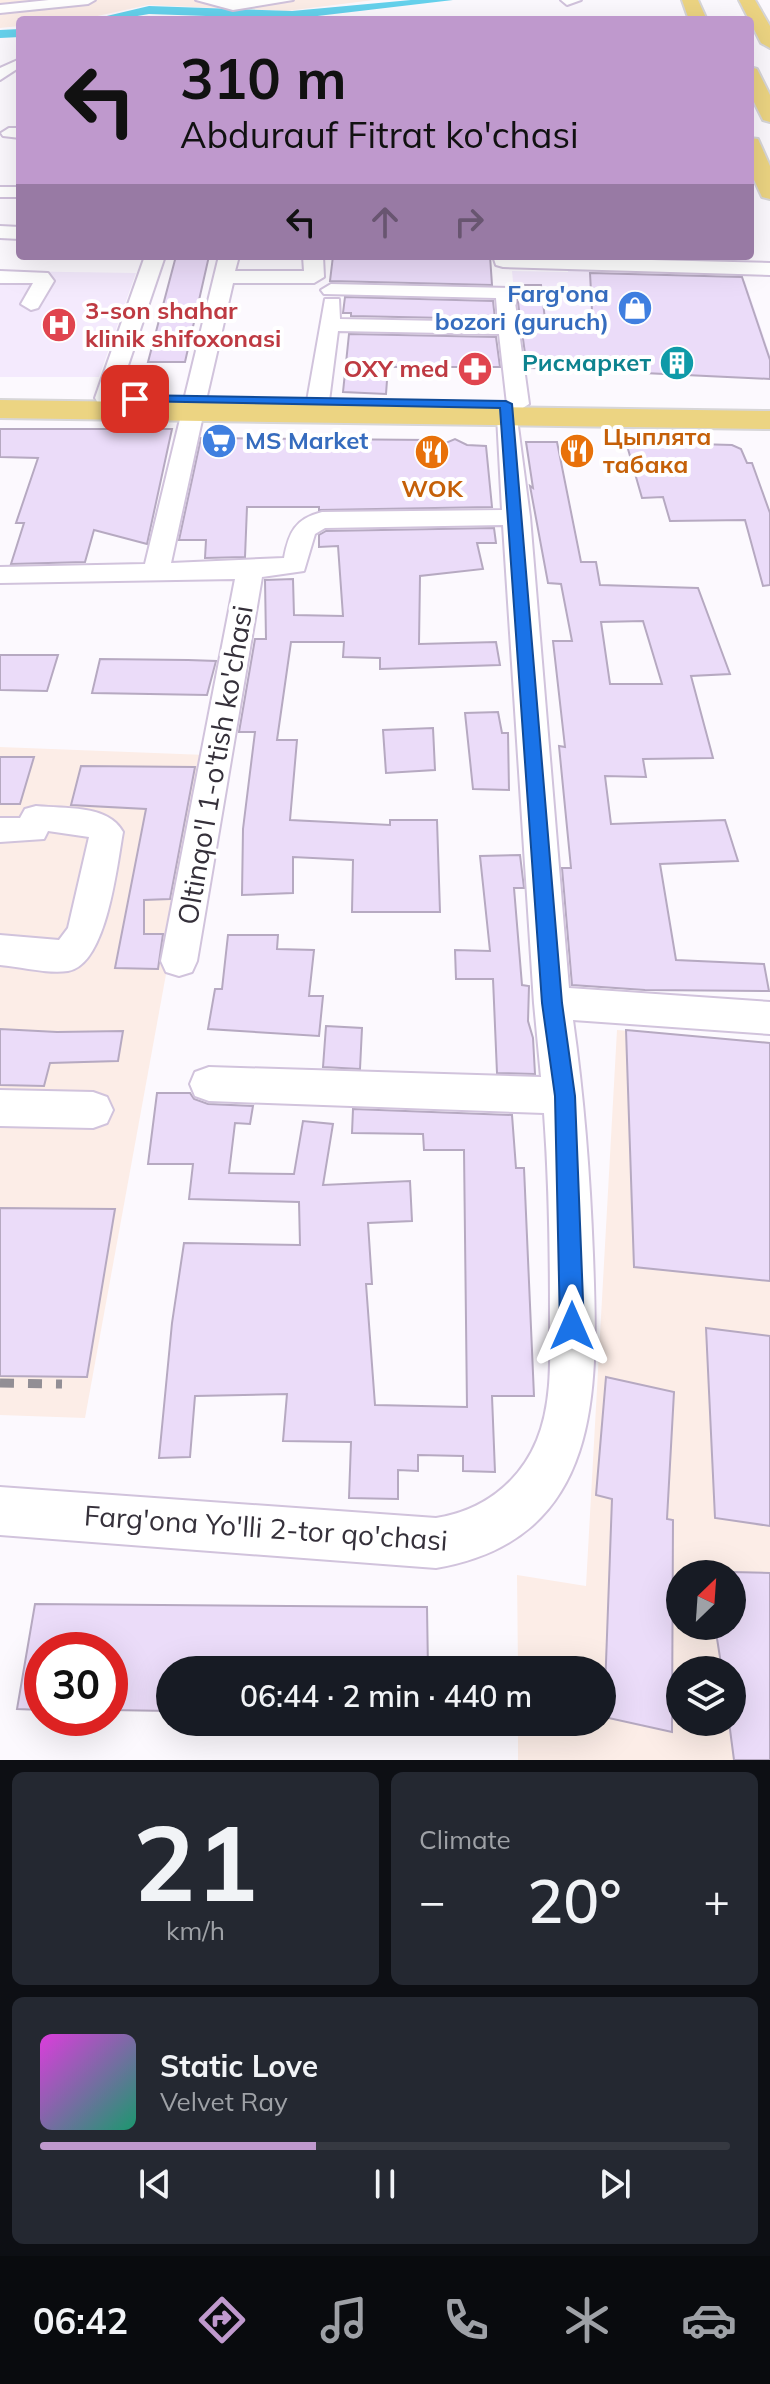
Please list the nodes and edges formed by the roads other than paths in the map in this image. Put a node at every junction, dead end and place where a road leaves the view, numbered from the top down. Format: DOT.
graph roads {
  1 [pos="88,0"];
  2 [pos="203,0"];
  3 [pos="286,0"];
  4 [pos="574,0"];
  5 [pos="747,0"];
  6 [pos="567,1"];
  7 [pos="41,2"];
  8 [pos="0,9"];
  9 [pos="769,37"];
  10 [pos="754,82"];
  11 [pos="770,116"];
  12 [pos="755,166"];
  13 [pos="770,192"];
  14 [pos="154,260"];
  15 [pos="228,260"];
  16 [pos="314,260"];
  17 [pos="503,260"];
  18 [pos="625,260"];
  19 [pos="770,269"];
  20 [pos="0,277"];
  21 [pos="225,277"];
  22 [pos="322,284"];
  23 [pos="576,284"];
  24 [pos="770,287"];
  25 [pos="506,292"];
  26 [pos="31,304"];
  27 [pos="329,335"];
  28 [pos="510,338"];
  29 [pos="0,397"];
  30 [pos="106,398"];
  31 [pos="318,401"];
  32 [pos="194,406"];
  33 [pos="511,408"];
  34 [pos="0,409"];
  35 [pos="702,413"];
  36 [pos="765,418"];
  37 [pos="770,450"];
  38 [pos="517,517"];
  39 [pos="250,570"];
  40 [pos="156,572"];
  41 [pos="0,575"];
  42 [pos="23,826"];
  43 [pos="0,950"];
  44 [pos="179,961"];
  45 [pos="552,1003"];
  46 [pos="770,1018"];
  47 [pos="209,1084"];
  48 [pos="565,1096"];
  49 [pos="0,1108"];
  50 [pos="93,1110"];
  51 [pos="0,1511"];
  1 -- 7 [label="street"];
  2 -- 3 [label="street"];
  4 -- 6 [label="street"];
  5 -- 9 [label="main road"];
  7 -- 8 [label="street"];
  10 -- 11 [label="main road"];
  12 -- 13 [label="main road"];
  14 -- 30 [label="street"];
  15 -- 21 [label="street"];
  16 -- 22 [label="street"];
  17 -- 25 [label="street, Farg'ona Yo'lli 2-tor qo'chasi"];
  18 -- 19 [label="street"];
  20 -- 26 [label="street"];
  21 -- 22 [label="street"];
  21 -- 32 [label="street"];
  22 -- 25 [label="street"];
  22 -- 27 [label="street"];
  23 -- 24 [label="street"];
  25 -- 28 [label="street, Farg'ona Yo'lli 2-tor qo'chasi"];
  27 -- 28 [label="street"];
  27 -- 31 [label="street"];
  28 -- 33 [label="street, Farg'ona Yo'lli 2-tor qo'chasi"];
  29 -- 30 [label="main road"];
  30 -- 32 [label="main road"];
  31 -- 32 [label="main road"];
  31 -- 33 [label="main road"];
  32 -- 33 [label="main road"];
  32 -- 34 [label="main road"];
  32 -- 40 [label="street"];
  33 -- 35 [label="main road"];
  33 -- 38 [label="street, Farg'ona Yo'lli 2-tor qo'chasi"];
  35 -- 36 [label="main road"];
  35 -- 37 [label="main road"];
  38 -- 39 [label="street, Oltinqo'l 1-o'tish ko'chasi"];
  38 -- 45 [label="street, Farg'ona Yo'lli 2-tor qo'chasi"];
  39 -- 40 [label="street, Oltinqo'l 1-o'tish ko'chasi"];
  39 -- 44 [label="street, Oltinqo'l 1-o'tish ko'chasi"];
  40 -- 41 [label="street, Oltinqo'l 1-o'tish ko'chasi"];
  42 -- 43 [label="street"];
  45 -- 46 [label="street"];
  45 -- 48 [label="street, Farg'ona Yo'lli 2-tor qo'chasi"];
  47 -- 48 [label="street"];
  48 -- 51 [label="street, Farg'ona Yo'lli 2-tor qo'chasi"];
  49 -- 50 [label="street"];
}
